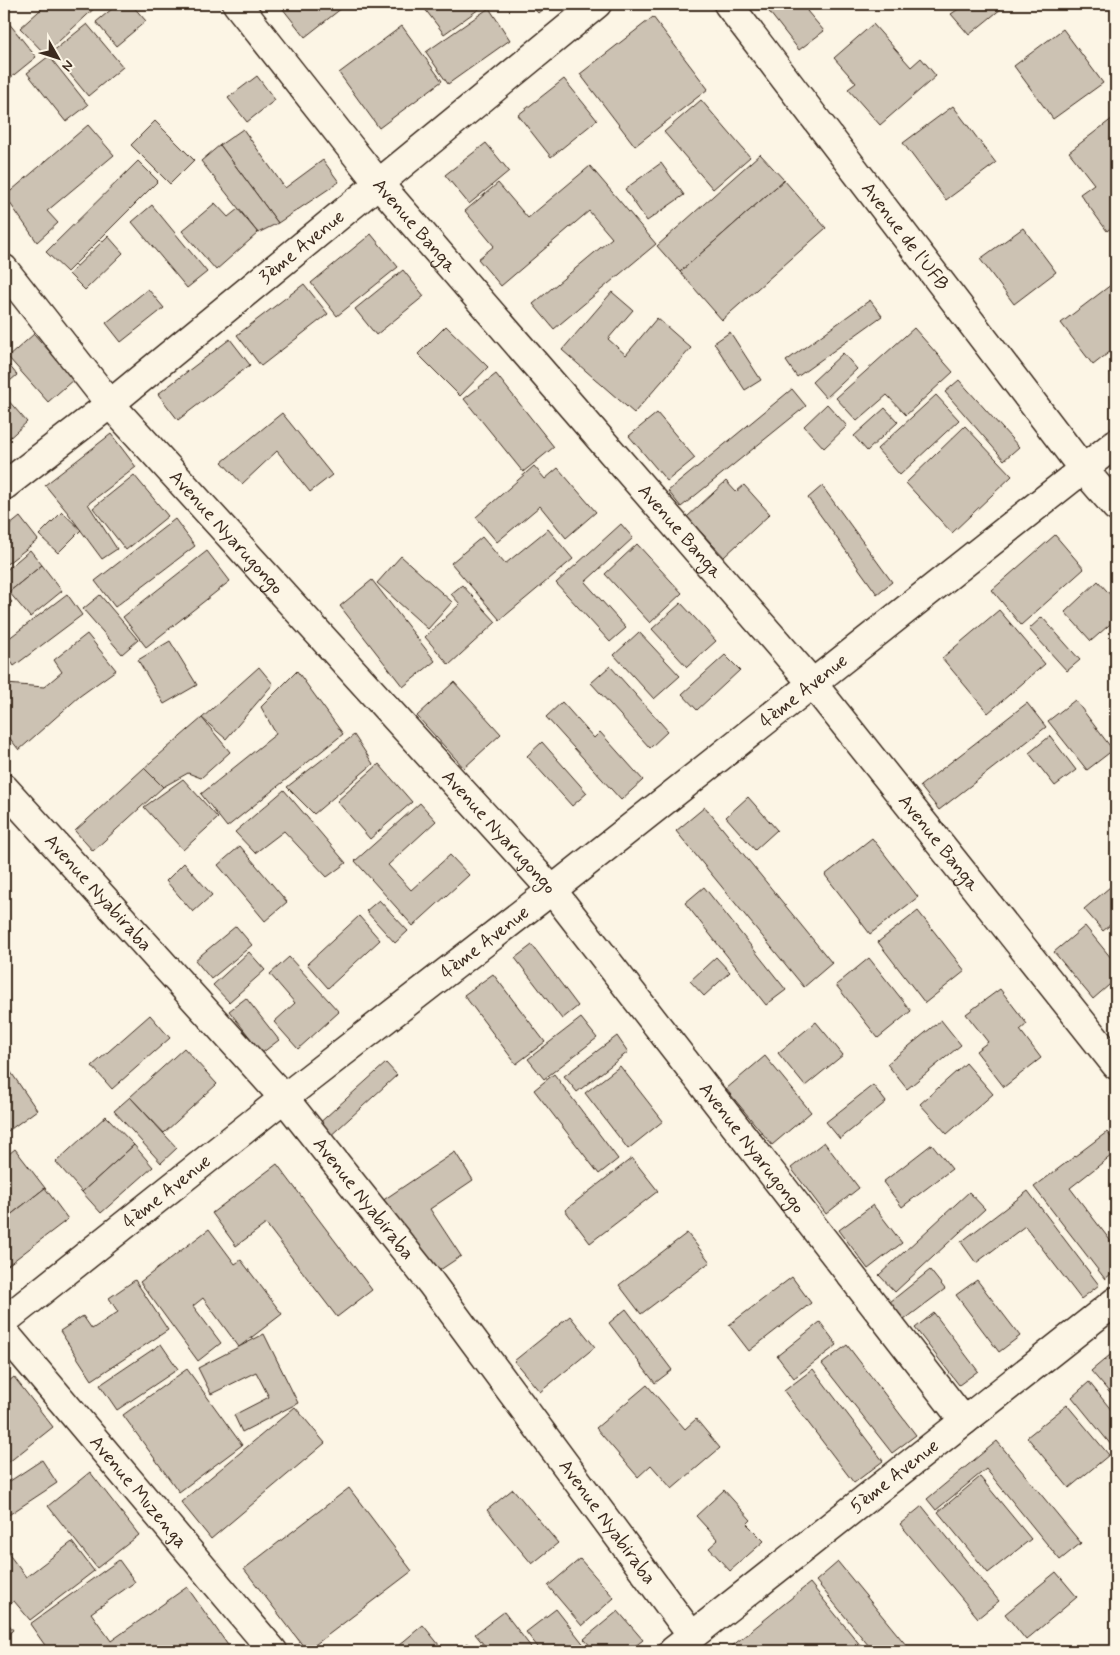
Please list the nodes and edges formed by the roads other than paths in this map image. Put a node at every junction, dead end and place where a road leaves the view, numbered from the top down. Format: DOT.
graph roads {
  1 [pos="237,4"];
  2 [pos="598,4"];
  3 [pos="728,4"];
  4 [pos="378,184"];
  5 [pos="4,269"];
  6 [pos="110,404"];
  7 [pos="1116,443"];
  8 [pos="1083,469"];
  9 [pos="4,486"];
  10 [pos="1116,507"];
  11 [pos="812,683"];
  12 [pos="4,788"];
  13 [pos="552,890"];
  14 [pos="1116,1065"];
  15 [pos="284,1098"];
  16 [pos="1116,1301"];
  17 [pos="4,1321"];
  18 [pos="4,1332"];
  19 [pos="964,1422"];
  20 [pos="683,1644"];
  21 [pos="273,1651"];
  1 -- 4 [label="street, Avenue Banga"];
  2 -- 4 [label="street, 3ème Avenue"];
  3 -- 8 [label="street, Avenue de l'UFB"];
  4 -- 6 [label="street, 3ème Avenue"];
  4 -- 11 [label="street, Avenue Banga"];
  5 -- 6 [label="street, Avenue Nyarugongo"];
  6 -- 9 [label="street, 3ème Avenue"];
  6 -- 13 [label="street, Avenue Nyarugongo"];
  7 -- 8 [label="street, 4ème Avenue"];
  8 -- 10 [label="street, Avenue de l'UFB"];
  8 -- 11 [label="street, 4ème Avenue"];
  11 -- 13 [label="street, 4ème Avenue"];
  11 -- 14 [label="street, Avenue Banga"];
  12 -- 15 [label="street, Avenue Nyabiraba"];
  13 -- 15 [label="street, 4ème Avenue"];
  13 -- 19 [label="street, Avenue Nyarugongo"];
  15 -- 17 [label="street, 4ème Avenue"];
  15 -- 20 [label="street, Avenue Nyabiraba"];
  16 -- 19 [label="street, 5ème Avenue"];
  18 -- 21 [label="street, Avenue Muzenga"];
  19 -- 20 [label="street, 5ème Avenue"];
}
